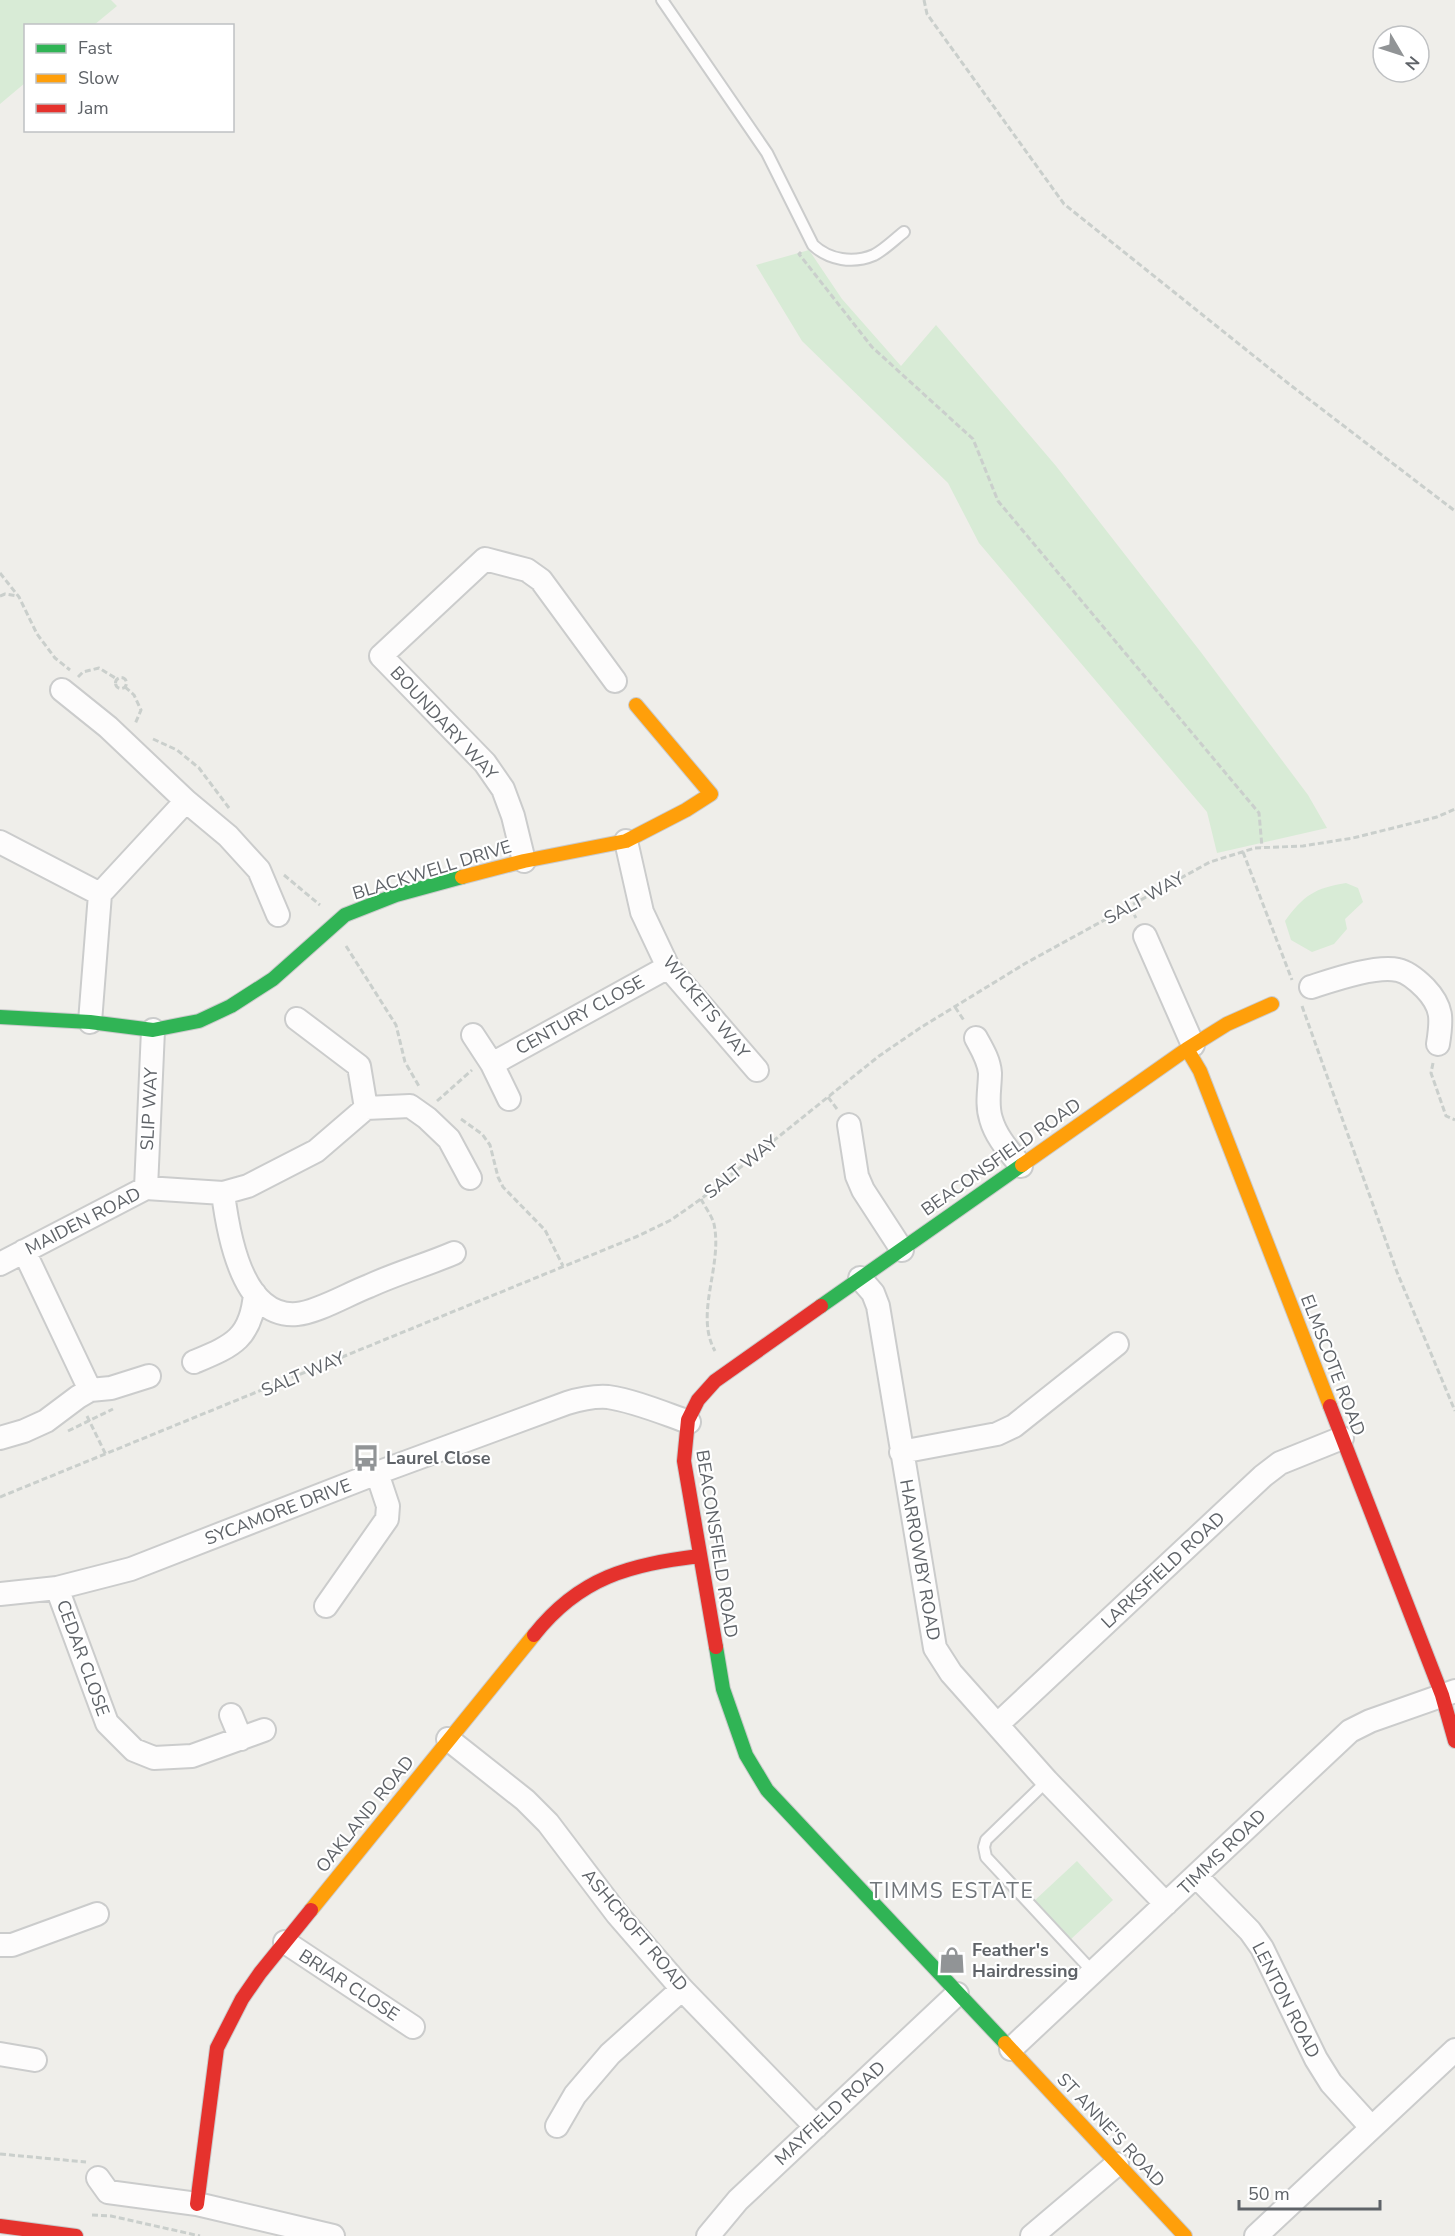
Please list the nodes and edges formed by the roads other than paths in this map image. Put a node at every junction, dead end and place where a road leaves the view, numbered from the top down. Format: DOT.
graph roads {
  1 [pos="662,0"];
  2 [pos="904,232"];
  3 [pos="615,681"];
  4 [pos="70,683"];
  5 [pos="636,705"];
  6 [pos="186,801"];
  7 [pos="626,841"];
  8 [pos="0,842"];
  9 [pos="524,861"];
  10 [pos="100,894"];
  11 [pos="278,915"];
  12 [pos="1145,936"];
  13 [pos="668,967"];
  14 [pos="1302,992"];
  15 [pos="1272,1004"];
  16 [pos="1447,1006"];
  17 [pos="0,1017"];
  18 [pos="297,1019"];
  19 [pos="90,1022"];
  20 [pos="153,1030"];
  21 [pos="473,1035"];
  22 [pos="976,1038"];
  23 [pos="1438,1044"];
  24 [pos="1190,1047"];
  25 [pos="489,1060"];
  26 [pos="758,1070"];
  27 [pos="509,1099"];
  28 [pos="366,1108"];
  29 [pos="849,1125"];
  30 [pos="1021,1166"];
  31 [pos="470,1178"];
  32 [pos="146,1188"];
  33 [pos="223,1193"];
  34 [pos="902,1250"];
  35 [pos="24,1251"];
  36 [pos="454,1253"];
  37 [pos="0,1264"];
  38 [pos="860,1278"];
  39 [pos="255,1294"];
  40 [pos="1117,1344"];
  41 [pos="194,1362"];
  42 [pos="149,1376"];
  43 [pos="84,1393"];
  44 [pos="688,1422"];
  45 [pos="0,1438"];
  46 [pos="1342,1438"];
  47 [pos="901,1452"];
  48 [pos="377,1473"];
  49 [pos="699,1556"];
  50 [pos="57,1588"];
  51 [pos="0,1594"];
  52 [pos="326,1606"];
  53 [pos="1449,1693"];
  54 [pos="231,1714"];
  55 [pos="998,1725"];
  56 [pos="264,1730"];
  57 [pos="241,1739"];
  58 [pos="448,1739"];
  59 [pos="1455,1741"];
  60 [pos="1047,1781"];
  61 [pos="1196,1876"];
  62 [pos="1166,1904"];
  63 [pos="97,1914"];
  64 [pos="285,1942"];
  65 [pos="0,1945"];
  66 [pos="1093,1972"];
  67 [pos="682,1989"];
  68 [pos="957,1994"];
  69 [pos="413,2027"];
  70 [pos="1011,2049"];
  71 [pos="1455,2050"];
  72 [pos="0,2054"];
  73 [pos="35,2060"];
  74 [pos="557,2126"];
  75 [pos="816,2127"];
  76 [pos="1371,2127"];
  77 [pos="1117,2164"];
  78 [pos="98,2178"];
  79 [pos="197,2204"];
  80 [pos="0,2226"];
  81 [pos="76,2236"];
  82 [pos="333,2236"];
  83 [pos="708,2236"];
  84 [pos="1032,2236"];
  85 [pos="1185,2236"];
  86 [pos="1256,2236"];
  1 -- 2 [label="lane"];
  3 -- 9 [label="street, BOUNDARY WAY"];
  4 -- 6 [label="street"];
  5 -- 7 [label="street, BLACKWELL DRIVE"];
  6 -- 10 [label="street"];
  6 -- 11 [label="street"];
  7 -- 9 [label="street, BLACKWELL DRIVE"];
  7 -- 13 [label="street, WICKETS WAY"];
  8 -- 10 [label="street"];
  9 -- 20 [label="street, BLACKWELL DRIVE"];
  10 -- 19 [label="street"];
  12 -- 24 [label="street"];
  13 -- 25 [label="street, CENTURY CLOSE"];
  13 -- 26 [label="street, WICKETS WAY"];
  14 -- 16 [label="street"];
  15 -- 24 [label="street, BEACONSFIELD ROAD"];
  16 -- 23 [label="street"];
  17 -- 19 [label="street, BLACKWELL DRIVE"];
  18 -- 28 [label="street"];
  19 -- 20 [label="street, BLACKWELL DRIVE"];
  20 -- 32 [label="street, SLIP WAY"];
  21 -- 25 [label="street"];
  22 -- 30 [label="street"];
  24 -- 30 [label="street, BEACONSFIELD ROAD"];
  24 -- 46 [label="street, ELMSCOTE ROAD"];
  25 -- 27 [label="street"];
  28 -- 31 [label="street"];
  28 -- 33 [label="street, MAIDEN ROAD"];
  29 -- 34 [label="street"];
  30 -- 34 [label="street, BEACONSFIELD ROAD"];
  32 -- 33 [label="street, MAIDEN ROAD"];
  32 -- 35 [label="street, MAIDEN ROAD"];
  33 -- 39 [label="street"];
  34 -- 38 [label="street, BEACONSFIELD ROAD"];
  35 -- 37 [label="street, MAIDEN ROAD"];
  35 -- 43 [label="street"];
  36 -- 39 [label="street"];
  38 -- 44 [label="street, BEACONSFIELD ROAD"];
  38 -- 47 [label="street, HARROWBY ROAD"];
  39 -- 41 [label="street"];
  40 -- 47 [label="street"];
  42 -- 43 [label="street"];
  43 -- 45 [label="street"];
  44 -- 48 [label="street, SYCAMORE DRIVE"];
  44 -- 49 [label="street, BEACONSFIELD ROAD"];
  46 -- 53 [label="street, ELMSCOTE ROAD"];
  46 -- 55 [label="street, LARKSFIELD ROAD"];
  47 -- 55 [label="street, HARROWBY ROAD"];
  48 -- 50 [label="street, SYCAMORE DRIVE"];
  48 -- 52 [label="street"];
  49 -- 58 [label="street, OAKLAND ROAD"];
  49 -- 68 [label="street, BEACONSFIELD ROAD"];
  50 -- 51 [label="street, SYCAMORE DRIVE"];
  50 -- 57 [label="street, CEDAR CLOSE"];
  53 -- 59 [label="street"];
  53 -- 61 [label="street, TIMMS ROAD"];
  54 -- 57 [label="street"];
  55 -- 60 [label="street, HARROWBY ROAD"];
  56 -- 57 [label="street, CEDAR CLOSE"];
  58 -- 64 [label="street, OAKLAND ROAD"];
  58 -- 67 [label="street, ASHCROFT ROAD"];
  60 -- 62 [label="street, HARROWBY ROAD"];
  60 -- 66 [label="lane"];
  61 -- 62 [label="street, TIMMS ROAD"];
  61 -- 76 [label="street, LENTON ROAD"];
  62 -- 66 [label="street, TIMMS ROAD"];
  63 -- 65 [label="street"];
  64 -- 69 [label="street, BRIAR CLOSE"];
  64 -- 79 [label="street, OAKLAND ROAD"];
  66 -- 70 [label="street, TIMMS ROAD"];
  67 -- 74 [label="street"];
  67 -- 75 [label="street, ASHCROFT ROAD"];
  68 -- 70 [label="street, BEACONSFIELD ROAD"];
  68 -- 75 [label="street, MAYFIELD ROAD"];
  70 -- 77 [label="street, ST ANNE'S ROAD"];
  71 -- 76 [label="street"];
  72 -- 73 [label="street"];
  75 -- 83 [label="street, MAYFIELD ROAD"];
  76 -- 86 [label="street"];
  77 -- 84 [label="street"];
  77 -- 85 [label="street, ST ANNE'S ROAD"];
  78 -- 79 [label="street"];
  79 -- 82 [label="street"];
  80 -- 81 [label="street"];
}
